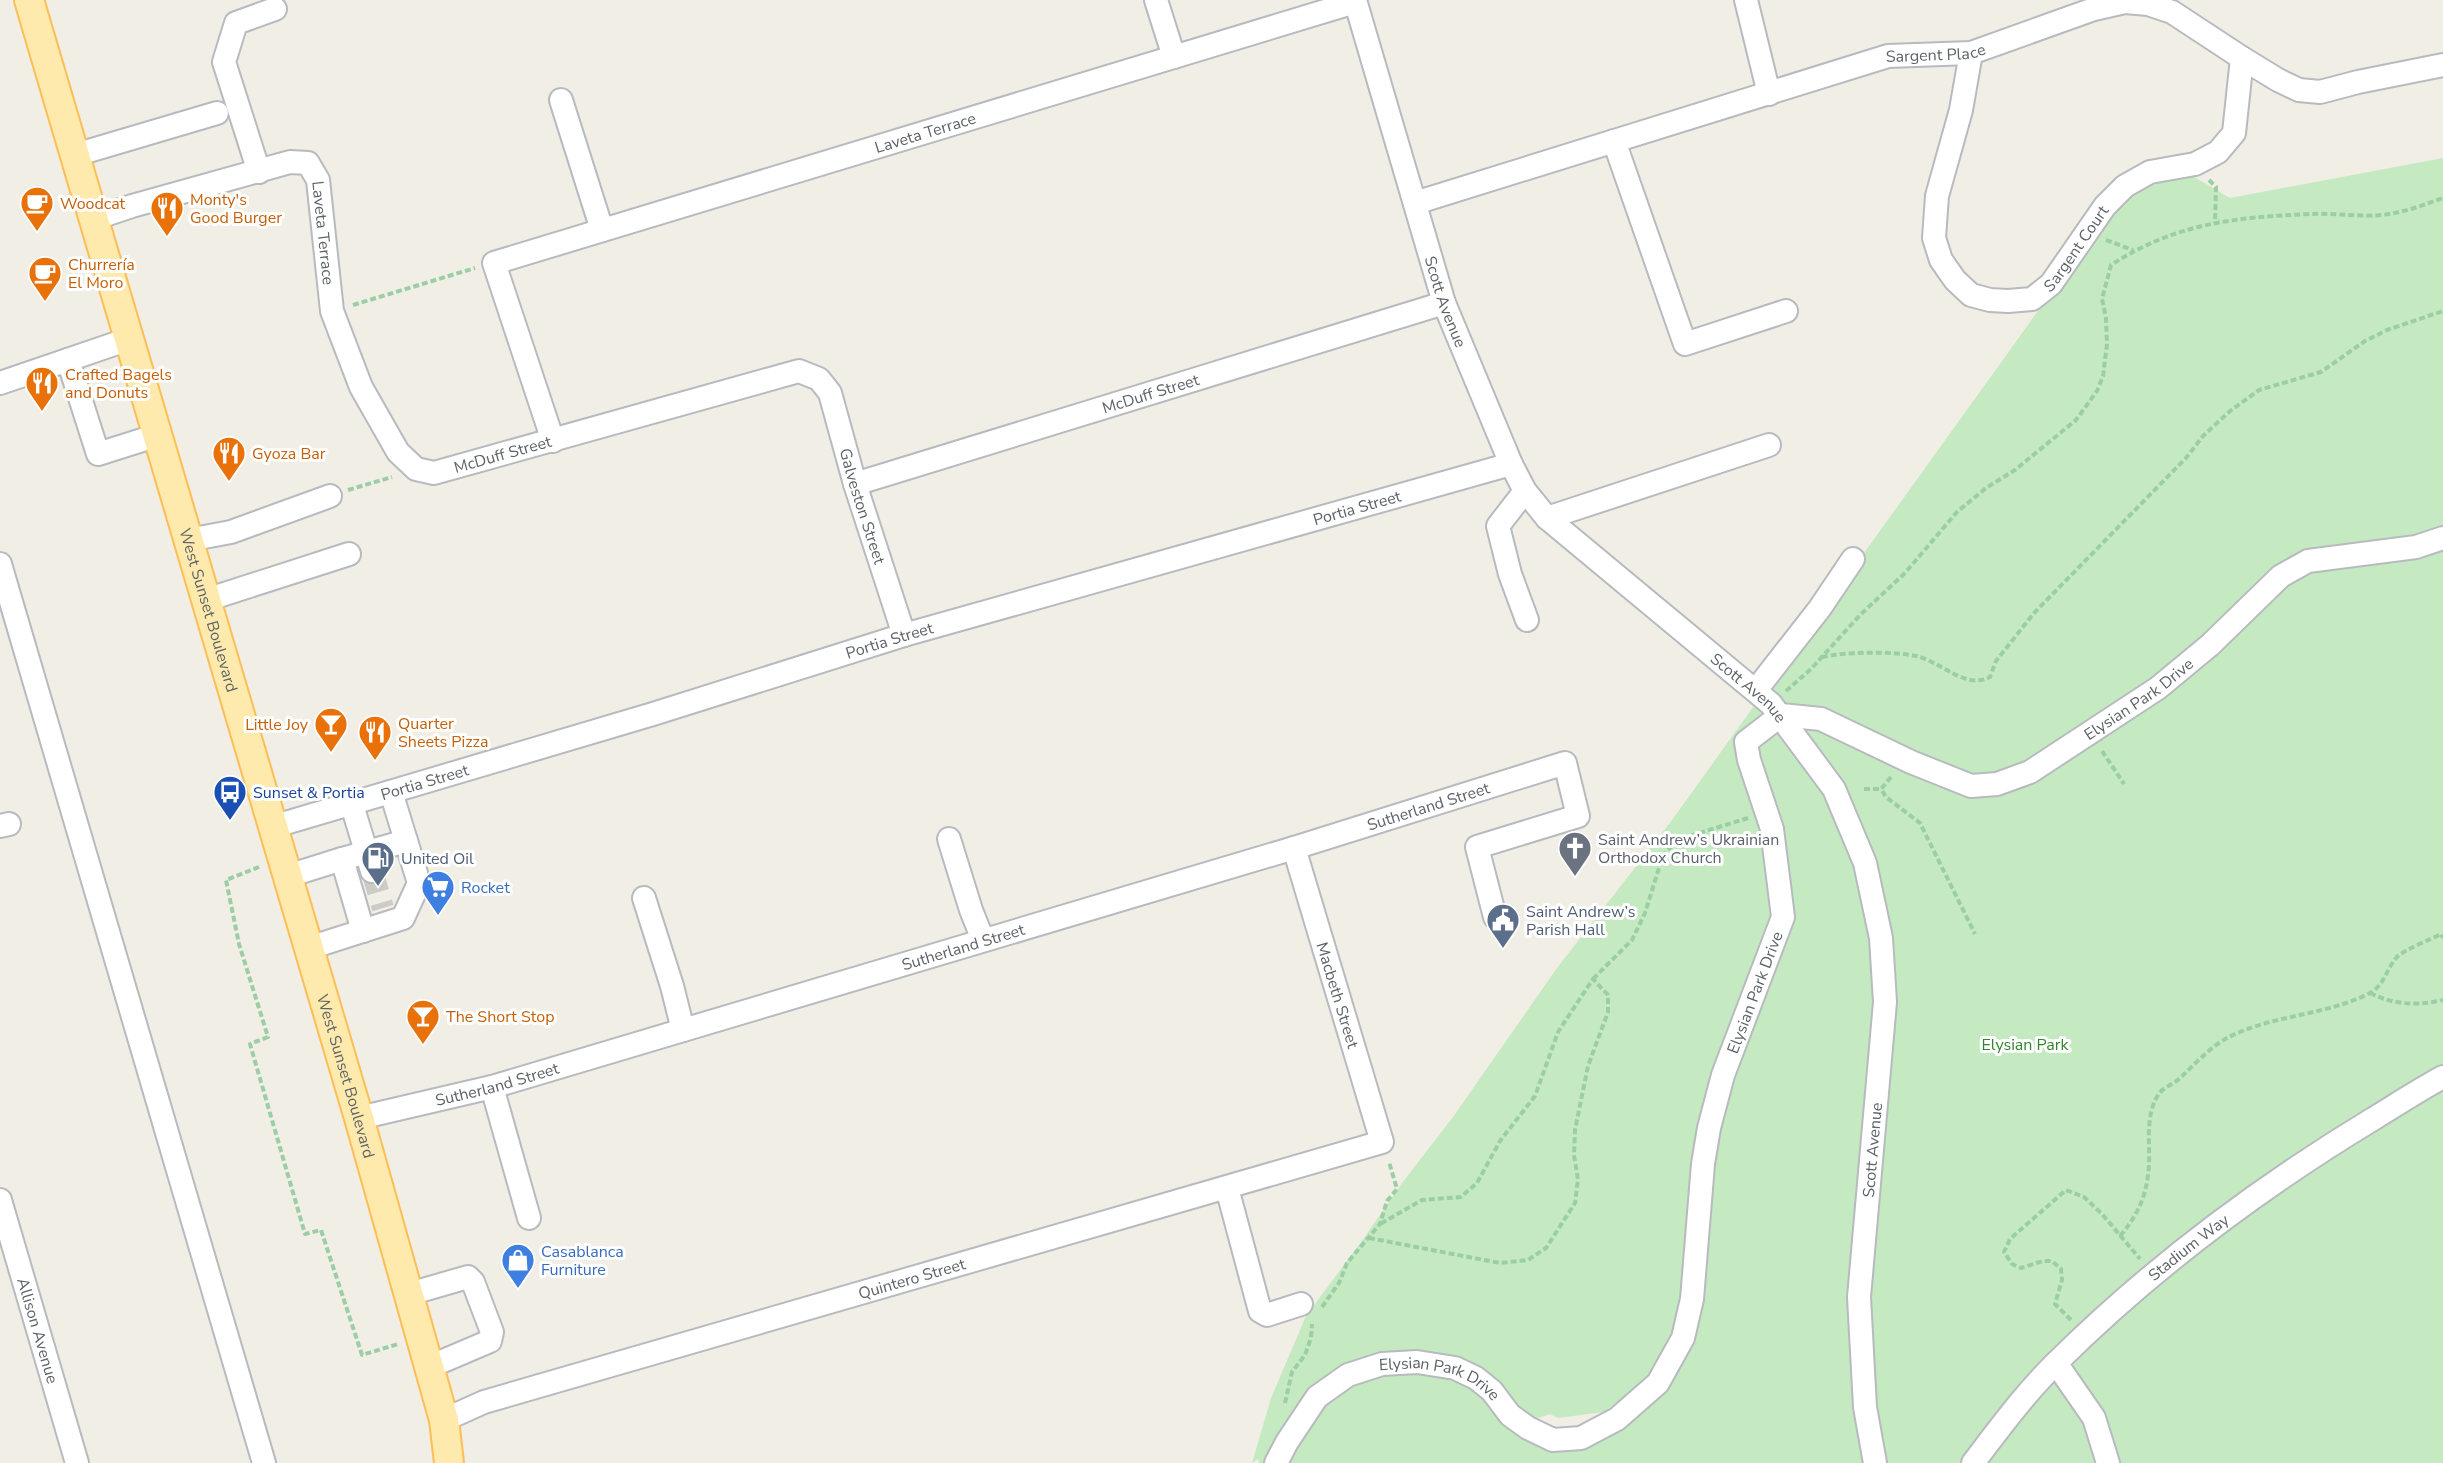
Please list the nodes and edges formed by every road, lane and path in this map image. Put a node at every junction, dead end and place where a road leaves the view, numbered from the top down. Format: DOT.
graph roads {
  1 [pos="29,0"];
  2 [pos="1156,0"];
  3 [pos="1746,0"];
  4 [pos="1355,1"];
  5 [pos="275,9"];
  6 [pos="1971,53"];
  7 [pos="1174,57"];
  8 [pos="2242,58"];
  9 [pos="2443,65"];
  10 [pos="1768,94"];
  11 [pos="561,100"];
  12 [pos="217,113"];
  13 [pos="1614,141"];
  14 [pos="75,155"];
  15 [pos="2195,164"];
  16 [pos="259,172"];
  17 [pos="2443,198"];
  18 [pos="1415,203"];
  19 [pos="93,219"];
  20 [pos="2215,223"];
  21 [pos="602,230"];
  22 [pos="494,262"];
  23 [pos="1444,303"];
  24 [pos="332,311"];
  25 [pos="1786,311"];
  26 [pos="2443,311"];
  27 [pos="129,339"];
  28 [pos="68,360"];
  29 [pos="819,379"];
  30 [pos="0,383"];
  31 [pos="158,435"];
  32 [pos="553,441"];
  33 [pos="1769,445"];
  34 [pos="1510,464"];
  35 [pos="416,469"];
  36 [pos="855,484"];
  37 [pos="1525,491"];
  38 [pos="330,496"];
  39 [pos="1547,518"];
  40 [pos="2443,538"];
  41 [pos="188,540"];
  42 [pos="349,554"];
  43 [pos="1853,559"];
  44 [pos="0,564"];
  45 [pos="206,600"];
  46 [pos="1527,620"];
  47 [pos="904,635"];
  48 [pos="1822,657"];
  49 [pos="1770,703"];
  50 [pos="2090,733"];
  51 [pos="1926,768"];
  52 [pos="2124,784"];
  53 [pos="1864,789"];
  54 [pos="1881,789"];
  55 [pos="391,792"];
  56 [pos="352,804"];
  57 [pos="1767,815"];
  58 [pos="272,827"];
  59 [pos="950,839"];
  60 [pos="406,841"];
  61 [pos="1294,848"];
  62 [pos="342,859"];
  63 [pos="369,861"];
  64 [pos="285,867"];
  65 [pos="644,898"];
  66 [pos="1495,917"];
  67 [pos="363,931"];
  68 [pos="1975,934"];
  69 [pos="2443,938"];
  70 [pos="983,940"];
  71 [pos="309,948"];
  72 [pos="1593,979"];
  73 [pos="2370,993"];
  74 [pos="2443,1000"];
  75 [pos="683,1030"];
  76 [pos="2443,1077"];
  77 [pos="492,1087"];
  78 [pos="358,1118"];
  79 [pos="1382,1142"];
  80 [pos="1227,1188"];
  81 [pos="0,1200"];
  82 [pos="529,1218"];
  83 [pos="1380,1224"];
  84 [pos="2120,1236"];
  85 [pos="1369,1238"];
  86 [pos="2153,1274"];
  87 [pos="409,1294"];
  88 [pos="1313,1310"];
  89 [pos="420,1336"];
  90 [pos="2085,1336"];
  91 [pos="2056,1363"];
  92 [pos="429,1366"];
  93 [pos="1283,1413"];
  94 [pos="444,1420"];
  95 [pos="450,1461"];
  96 [pos="77,1463"];
  97 [pos="264,1463"];
  98 [pos="1276,1463"];
  99 [pos="1875,1463"];
  100 [pos="1973,1463"];
  101 [pos="2108,1463"];
  1 -- 14 [label="main road, West Sunset Boulevard"];
  2 -- 7 [label="street"];
  3 -- 10 [label="street"];
  4 -- 7 [label="street, Laveta Terrace"];
  4 -- 18 [label="street, Scott Avenue"];
  5 -- 16 [label="street"];
  6 -- 8 [label="street, Sargent Place"];
  6 -- 10 [label="street, Sargent Place"];
  6 -- 15 [label="street, Sargent Court"];
  7 -- 21 [label="street, Laveta Terrace"];
  8 -- 9 [label="street, Sargent Place"];
  8 -- 15 [label="street, Sargent Court"];
  10 -- 13 [label="street, Sargent Place"];
  11 -- 21 [label="street"];
  12 -- 14 [label="street"];
  13 -- 18 [label="street, Sargent Place"];
  13 -- 25 [label="street"];
  14 -- 19 [label="main road, West Sunset Boulevard"];
  15 -- 20 [label="path"];
  16 -- 19 [label="street, Laveta Terrace"];
  16 -- 24 [label="street, Laveta Terrace"];
  17 -- 20 [label="path"];
  18 -- 23 [label="street, Scott Avenue"];
  19 -- 27 [label="main road, West Sunset Boulevard"];
  20 -- 48 [label="path"];
  21 -- 22 [label="street, Laveta Terrace"];
  22 -- 24 [label="path, Laveta Terrace"];
  22 -- 32 [label="street"];
  23 -- 34 [label="street, Scott Avenue"];
  23 -- 36 [label="street, McDuff Street"];
  24 -- 35 [label="street, Laveta Terrace"];
  26 -- 48 [label="path"];
  27 -- 28 [label="street"];
  27 -- 31 [label="main road, West Sunset Boulevard"];
  28 -- 30 [label="street"];
  28 -- 31 [label="street"];
  29 -- 32 [label="street, McDuff Street"];
  29 -- 36 [label="street, Galveston Street"];
  31 -- 41 [label="main road, West Sunset Boulevard"];
  32 -- 35 [label="street, McDuff Street"];
  33 -- 39 [label="street"];
  34 -- 37 [label="street, Scott Avenue"];
  34 -- 47 [label="street, Portia Street"];
  35 -- 38 [label="path"];
  36 -- 47 [label="street, Galveston Street"];
  37 -- 39 [label="street, Scott Avenue"];
  37 -- 46 [label="street"];
  38 -- 41 [label="street"];
  39 -- 49 [label="street, Scott Avenue"];
  40 -- 50 [label="street, Elysian Park Drive"];
  41 -- 45 [label="main road, West Sunset Boulevard"];
  42 -- 45 [label="street"];
  43 -- 49 [label="street"];
  44 -- 97 [label="street"];
  45 -- 58 [label="main road, West Sunset Boulevard"];
  47 -- 55 [label="street, Portia Street"];
  48 -- 49 [label="path"];
  49 -- 51 [label="street, Elysian Park Drive"];
  49 -- 57 [label="street, Elysian Park Drive"];
  49 -- 99 [label="street, Scott Avenue"];
  50 -- 51 [label="street, Elysian Park Drive"];
  50 -- 52 [label="path"];
  51 -- 54 [label="path"];
  53 -- 54 [label="path"];
  54 -- 68 [label="path"];
  55 -- 56 [label="street, Portia Street"];
  55 -- 60 [label="street"];
  56 -- 58 [label="street, Portia Street"];
  56 -- 63 [label="street"];
  57 -- 72 [label="path"];
  57 -- 98 [label="street, Elysian Park Drive"];
  58 -- 64 [label="main road, West Sunset Boulevard"];
  59 -- 70 [label="street"];
  60 -- 63 [label="street"];
  60 -- 67 [label="street"];
  61 -- 66 [label="street, Sutherland Street"];
  61 -- 70 [label="street, Sutherland Street"];
  61 -- 79 [label="street, Macbeth Street"];
  62 -- 63 [label="street"];
  62 -- 64 [label="street"];
  62 -- 67 [label="street"];
  64 -- 71 [label="main road, West Sunset Boulevard"];
  64 -- 89 [label="path"];
  65 -- 75 [label="street"];
  67 -- 71 [label="street"];
  69 -- 73 [label="path"];
  70 -- 75 [label="street, Sutherland Street"];
  71 -- 78 [label="main road, West Sunset Boulevard"];
  72 -- 83 [label="path"];
  72 -- 85 [label="path"];
  73 -- 74 [label="path"];
  73 -- 84 [label="path"];
  75 -- 77 [label="street, Sutherland Street"];
  76 -- 86 [label="street, Stadium Way"];
  77 -- 78 [label="street, Sutherland Street"];
  77 -- 82 [label="street"];
  78 -- 87 [label="main road, West Sunset Boulevard"];
  79 -- 80 [label="street, Quintero Street"];
  79 -- 83 [label="path"];
  80 -- 88 [label="street"];
  80 -- 94 [label="street, Quintero Street"];
  81 -- 96 [label="street, Allison Avenue"];
  83 -- 85 [label="path"];
  84 -- 86 [label="path"];
  84 -- 90 [label="path"];
  85 -- 88 [label="path"];
  86 -- 90 [label="street, Stadium Way"];
  87 -- 89 [label="main road, West Sunset Boulevard"];
  87 -- 92 [label="street"];
  88 -- 93 [label="path"];
  89 -- 92 [label="main road, West Sunset Boulevard"];
  90 -- 91 [label="street, Stadium Way"];
  91 -- 100 [label="street, Stadium Way"];
  91 -- 101 [label="street"];
  92 -- 94 [label="main road, West Sunset Boulevard"];
  94 -- 95 [label="main road, West Sunset Boulevard"];
}
